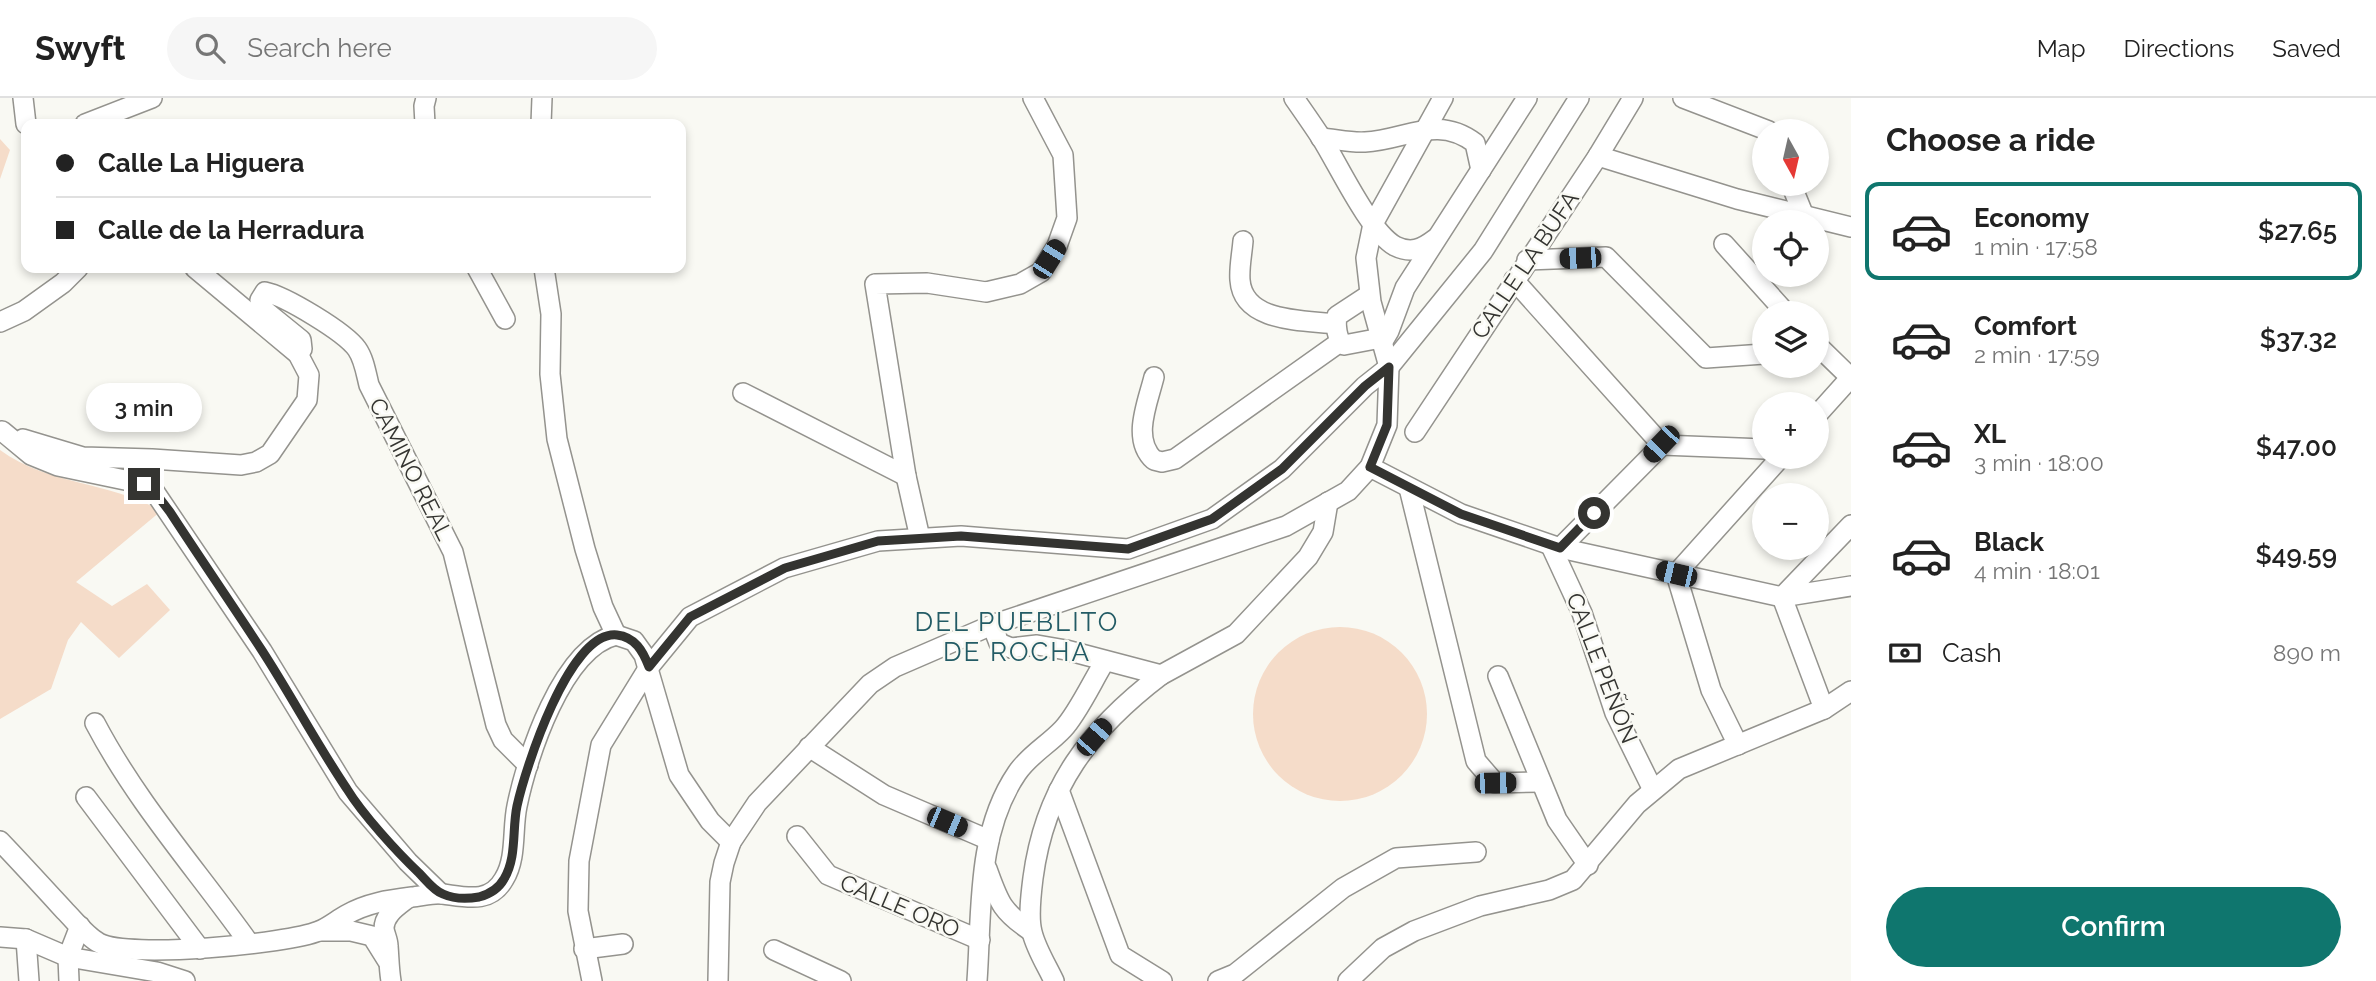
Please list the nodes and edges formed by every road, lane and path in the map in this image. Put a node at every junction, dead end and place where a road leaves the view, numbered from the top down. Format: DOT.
graph roads {
  1 [pos="23,98"];
  2 [pos="152,98"];
  3 [pos="426,98"];
  4 [pos="542,98"];
  5 [pos="1033,98"];
  6 [pos="1294,98"];
  7 [pos="1443,98"];
  8 [pos="1513,98"];
  9 [pos="1527,98"];
  10 [pos="1579,98"];
  11 [pos="1633,98"];
  12 [pos="1683,98"];
  13 [pos="25,119"];
  14 [pos="98,119"];
  15 [pos="425,119"];
  16 [pos="541,119"];
  17 [pos="1513,120"];
  18 [pos="1752,124"];
  19 [pos="1428,129"];
  20 [pos="1321,138"];
  21 [pos="1598,156"];
  22 [pos="1481,170"];
  23 [pos="1780,210"];
  24 [pos="1829,222"];
  25 [pos="1373,224"];
  26 [pos="1851,227"];
  27 [pos="1438,236"];
  28 [pos="1243,241"];
  29 [pos="1724,244"];
  30 [pos="1527,260"];
  31 [pos="73,273"];
  32 [pos="201,273"];
  33 [pos="480,273"];
  34 [pos="545,273"];
  35 [pos="1514,281"];
  36 [pos="1369,295"];
  37 [pos="1775,301"];
  38 [pos="505,319"];
  39 [pos="0,322"];
  40 [pos="1338,333"];
  41 [pos="1381,341"];
  42 [pos="298,354"];
  43 [pos="1752,356"];
  44 [pos="1829,358"];
  45 [pos="1389,367"];
  46 [pos="1154,377"];
  47 [pos="1851,378"];
  48 [pos="743,393"];
  49 [pos="1829,402"];
  50 [pos="1,430"];
  51 [pos="1415,432"];
  52 [pos="1661,444"];
  53 [pos="1752,448"];
  54 [pos="1370,467"];
  55 [pos="1770,469"];
  56 [pos="906,476"];
  57 [pos="1409,488"];
  58 [pos="1328,502"];
  59 [pos="1851,525"];
  60 [pos="920,538"];
  61 [pos="1555,547"];
  62 [pos="1676,574"];
  63 [pos="1851,586"];
  64 [pos="1782,597"];
  65 [pos="992,625"];
  66 [pos="616,635"];
  67 [pos="1105,661"];
  68 [pos="649,667"];
  69 [pos="1161,675"];
  70 [pos="1498,676"];
  71 [pos="1851,691"];
  72 [pos="1824,709"];
  73 [pos="95,723"];
  74 [pos="1738,745"];
  75 [pos="809,747"];
  76 [pos="528,765"];
  77 [pos="1541,782"];
  78 [pos="1059,790"];
  79 [pos="1653,790"];
  80 [pos="86,797"];
  81 [pos="797,836"];
  82 [pos="989,840"];
  83 [pos="0,841"];
  84 [pos="732,842"];
  85 [pos="1476,852"];
  86 [pos="986,865"];
  87 [pos="1588,865"];
  88 [pos="441,894"];
  89 [pos="409,897"];
  90 [pos="80,926"];
  91 [pos="320,931"];
  92 [pos="1031,931"];
  93 [pos="0,937"];
  94 [pos="26,939"];
  95 [pos="980,940"];
  96 [pos="249,943"];
  97 [pos="623,944"];
  98 [pos="200,949"];
  99 [pos="584,949"];
  100 [pos="774,950"];
  101 [pos="68,957"];
  102 [pos="388,961"];
  103 [pos="1360,977"];
  104 [pos="29,981"];
  105 [pos="69,981"];
  106 [pos="185,981"];
  107 [pos="391,981"];
  108 [pos="593,981"];
  109 [pos="718,981"];
  110 [pos="841,981"];
  111 [pos="977,981"];
  112 [pos="1054,981"];
  113 [pos="1162,981"];
  114 [pos="1218,981"];
  1 -- 13 [label="street"];
  2 -- 14 [label="street"];
  3 -- 15 [label="street"];
  4 -- 16 [label="street"];
  5 -- 56 [label="street"];
  6 -- 20 [label="street"];
  7 -- 19 [label="street"];
  8 -- 17 [label="street"];
  9 -- 17 [label="street"];
  10 -- 45 [label="street"];
  11 -- 21 [label="street, CALLE LA BUFA"];
  12 -- 18 [label="street"];
  17 -- 22 [label="street"];
  19 -- 20 [label="street"];
  19 -- 22 [label="street"];
  19 -- 25 [label="street"];
  20 -- 25 [label="street"];
  21 -- 23 [label="street"];
  21 -- 30 [label="street, CALLE LA BUFA"];
  22 -- 27 [label="street"];
  24 -- 26 [label="street"];
  25 -- 27 [label="street"];
  25 -- 36 [label="street"];
  27 -- 41 [label="street"];
  28 -- 40 [label="street"];
  29 -- 37 [label="street"];
  30 -- 35 [label="street, CALLE LA BUFA"];
  30 -- 43 [label="street"];
  31 -- 39 [label="street"];
  32 -- 42 [label="street"];
  33 -- 38 [label="street"];
  34 -- 66 [label="street"];
  35 -- 51 [label="street, CALLE LA BUFA"];
  35 -- 52 [label="street"];
  36 -- 40 [label="street"];
  36 -- 41 [label="street"];
  40 -- 41 [label="street"];
  40 -- 46 [label="street"];
  41 -- 45 [label="street"];
  42 -- 50 [label="street"];
  42 -- 76 [label="street, CAMINO REAL"];
  44 -- 47 [label="street"];
  45 -- 54 [label="street"];
  45 -- 60 [label="street"];
  47 -- 49 [label="street"];
  48 -- 56 [label="street"];
  50 -- 88 [label="street"];
  52 -- 53 [label="street"];
  52 -- 61 [label="street"];
  54 -- 57 [label="street"];
  54 -- 58 [label="street"];
  55 -- 62 [label="street"];
  56 -- 60 [label="street"];
  57 -- 61 [label="street"];
  57 -- 77 [label="street"];
  58 -- 65 [label="street"];
  58 -- 69 [label="street"];
  59 -- 64 [label="street"];
  60 -- 68 [label="street"];
  61 -- 62 [label="street"];
  61 -- 79 [label="street, CALLE PEÑÓN"];
  62 -- 64 [label="street"];
  62 -- 74 [label="street"];
  63 -- 64 [label="street"];
  64 -- 72 [label="street"];
  65 -- 67 [label="street"];
  65 -- 75 [label="street"];
  66 -- 68 [label="street"];
  66 -- 76 [label="street"];
  67 -- 69 [label="street"];
  67 -- 82 [label="street"];
  68 -- 84 [label="street"];
  68 -- 99 [label="street"];
  69 -- 78 [label="street"];
  70 -- 77 [label="street"];
  71 -- 72 [label="street"];
  72 -- 74 [label="street"];
  73 -- 96 [label="street"];
  74 -- 79 [label="street"];
  75 -- 82 [label="street"];
  75 -- 84 [label="street"];
  76 -- 88 [label="street"];
  77 -- 87 [label="street"];
  78 -- 92 [label="street"];
  78 -- 113 [label="street"];
  79 -- 87 [label="street"];
  80 -- 98 [label="street"];
  81 -- 95 [label="street, CALLE ORO"];
  82 -- 86 [label="street"];
  83 -- 90 [label="street"];
  84 -- 109 [label="street"];
  85 -- 114 [label="street"];
  86 -- 92 [label="street"];
  86 -- 95 [label="street"];
  87 -- 103 [label="street"];
  88 -- 89 [label="street"];
  89 -- 91 [label="street"];
  89 -- 102 [label="street"];
  90 -- 98 [label="street"];
  90 -- 101 [label="street"];
  91 -- 96 [label="street"];
  91 -- 102 [label="street"];
  92 -- 112 [label="street"];
  93 -- 94 [label="street"];
  94 -- 101 [label="street"];
  94 -- 104 [label="street"];
  95 -- 111 [label="street"];
  96 -- 98 [label="street"];
  97 -- 99 [label="street"];
  99 -- 108 [label="street"];
  100 -- 110 [label="street"];
  101 -- 105 [label="street"];
  101 -- 106 [label="street"];
  102 -- 107 [label="street"];
}
